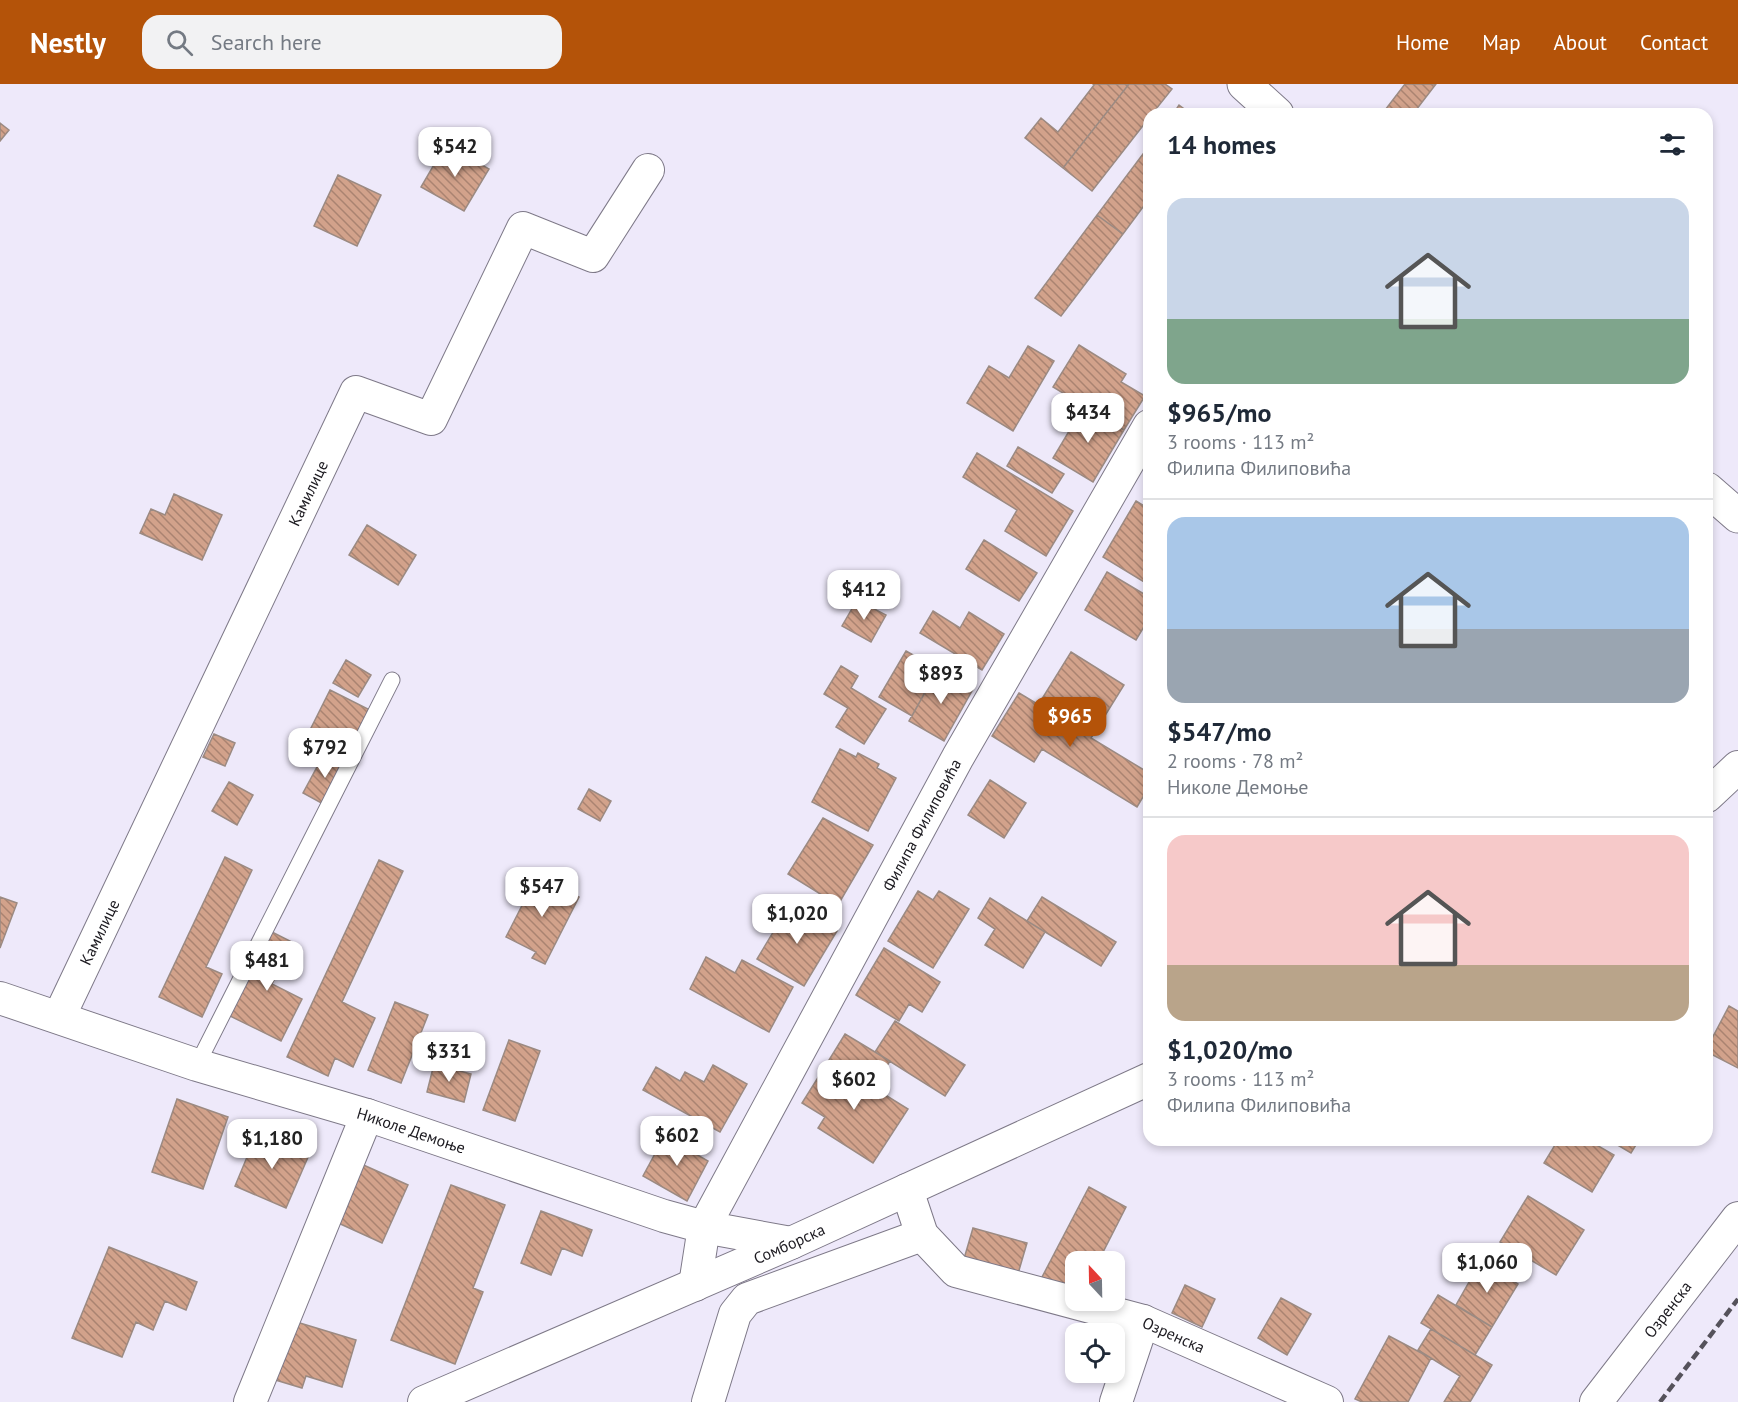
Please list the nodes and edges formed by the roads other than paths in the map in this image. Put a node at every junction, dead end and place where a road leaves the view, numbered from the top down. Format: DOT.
graph roads {
  1 [pos="1244,84"];
  2 [pos="1270,108"];
  3 [pos="648,170"];
  4 [pos="1143,436"];
  5 [pos="1713,494"];
  6 [pos="1738,516"];
  7 [pos="392,680"];
  8 [pos="1738,767"];
  9 [pos="1713,790"];
  10 [pos="0,998"];
  11 [pos="59,1017"];
  12 [pos="196,1065"];
  13 [pos="1143,1082"];
  14 [pos="367,1115"];
  15 [pos="907,1190"];
  16 [pos="1738,1218"];
  17 [pos="704,1227"];
  18 [pos="922,1235"];
  19 [pos="791,1243"];
  20 [pos="695,1285"];
  21 [pos="1143,1321"];
  22 [pos="250,1402"];
  23 [pos="424,1402"];
  24 [pos="708,1402"];
  25 [pos="1116,1402"];
  26 [pos="1327,1402"];
  27 [pos="1596,1402"];
  1 -- 2 [label="street"];
  3 -- 11 [label="street, Камилице"];
  4 -- 17 [label="street, Филипа Филиповића"];
  5 -- 6 [label="street"];
  7 -- 12 [label="lane"];
  8 -- 9 [label="street"];
  10 -- 11 [label="street, Николе Демоње"];
  11 -- 12 [label="street, Николе Демоње"];
  12 -- 14 [label="street, Николе Демоње"];
  13 -- 15 [label="street, Сомборска"];
  14 -- 17 [label="street, Николе Демоње"];
  14 -- 22 [label="street"];
  15 -- 18 [label="street, Озренска"];
  15 -- 19 [label="street, Сомборска"];
  16 -- 27 [label="street, Озренска"];
  17 -- 19 [label="street, Николе Демоње"];
  17 -- 20 [label="street, Филипа Филиповића"];
  18 -- 21 [label="street, Озренска"];
  18 -- 24 [label="street"];
  19 -- 20 [label="street, Сомборска"];
  20 -- 23 [label="street, Сомборска"];
  21 -- 25 [label="street"];
  21 -- 26 [label="street, Озренска"];
}
